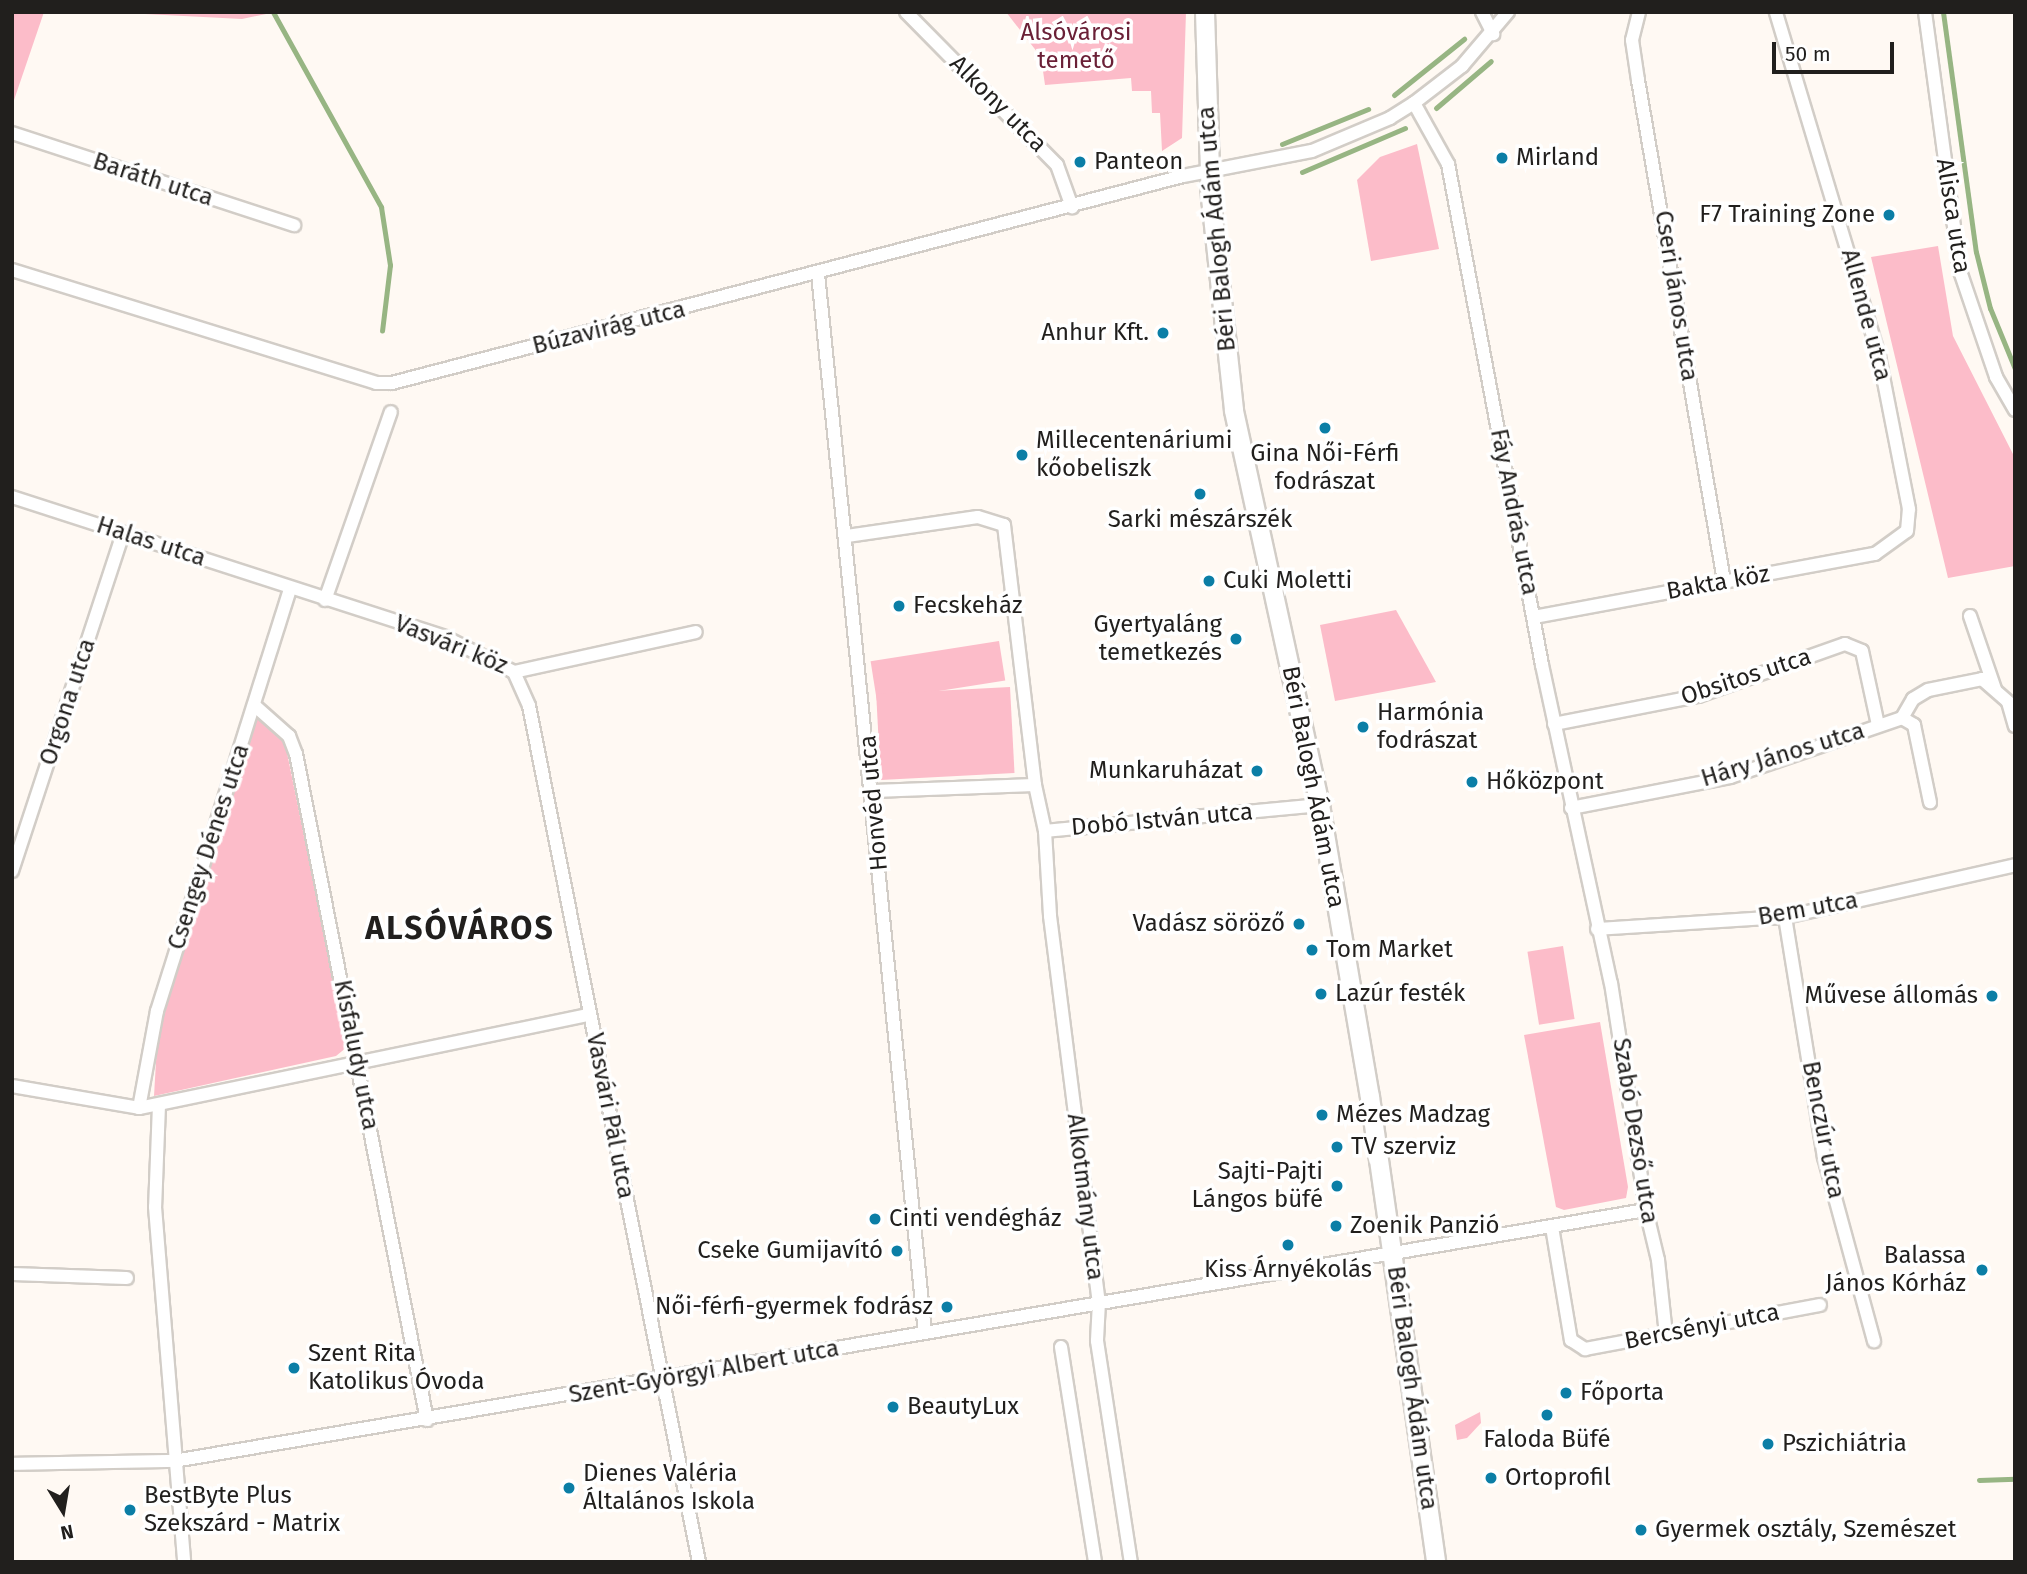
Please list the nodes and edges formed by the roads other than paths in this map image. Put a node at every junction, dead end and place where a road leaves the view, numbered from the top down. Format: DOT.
graph roads {
  1 [pos="906,12"];
  2 [pos="1205,12"];
  3 [pos="1482,12"];
  4 [pos="1508,12"];
  5 [pos="1639,12"];
  6 [pos="1776,12"];
  7 [pos="1925,12"];
  8 [pos="1493,34"];
  9 [pos="1414,103"];
  10 [pos="12,133"];
  11 [pos="1209,173"];
  12 [pos="1072,207"];
  13 [pos="294,225"];
  14 [pos="12,270"];
  15 [pos="818,274"];
  16 [pos="2015,410"];
  17 [pos="391,412"];
  18 [pos="12,498"];
  19 [pos="123,533"];
  20 [pos="847,536"];
  21 [pos="1899,540"];
  22 [pos="1724,581"];
  23 [pos="290,589"];
  24 [pos="325,600"];
  25 [pos="1970,616"];
  26 [pos="1534,617"];
  27 [pos="696,632"];
  28 [pos="514,672"];
  29 [pos="1995,689"];
  30 [pos="254,705"];
  31 [pos="1902,718"];
  32 [pos="1554,724"];
  33 [pos="1878,725"];
  34 [pos="2015,726"];
  35 [pos="1035,785"];
  36 [pos="873,791"];
  37 [pos="1930,802"];
  38 [pos="1320,805"];
  39 [pos="1571,808"];
  40 [pos="1045,831"];
  41 [pos="2015,865"];
  42 [pos="12,871"];
  43 [pos="1785,917"];
  44 [pos="1597,929"];
  45 [pos="590,1015"];
  46 [pos="357,1060"];
  47 [pos="12,1086"];
  48 [pos="159,1105"];
  49 [pos="139,1108"];
  50 [pos="1646,1210"];
  51 [pos="1552,1227"];
  52 [pos="1394,1254"];
  53 [pos="12,1274"];
  54 [pos="127,1278"];
  55 [pos="1099,1302"];
  56 [pos="1820,1305"];
  57 [pos="925,1333"];
  58 [pos="1666,1335"];
  59 [pos="1874,1341"];
  60 [pos="1061,1347"];
  61 [pos="661,1380"];
  62 [pos="427,1420"];
  63 [pos="174,1461"];
  64 [pos="12,1464"];
  65 [pos="184,1562"];
  66 [pos="699,1562"];
  67 [pos="1095,1562"];
  68 [pos="1132,1562"];
  69 [pos="1437,1562"];
  1 -- 12 [label="street, Alkony utca"];
  2 -- 11 [label="street, Béri Balogh Ádám utca"];
  3 -- 8 [label="street"];
  4 -- 8 [label="street, Búzavirág utca"];
  5 -- 22 [label="street, Cseri János utca"];
  6 -- 21 [label="street, Allende utca"];
  7 -- 16 [label="street, Alisca utca"];
  8 -- 9 [label="street, Búzavirág utca"];
  9 -- 11 [label="street, Búzavirág utca"];
  9 -- 26 [label="street, Fáy András utca"];
  10 -- 13 [label="street, Baráth utca"];
  11 -- 12 [label="street, Búzavirág utca"];
  11 -- 38 [label="street, Béri Balogh Ádám utca"];
  12 -- 15 [label="street, Búzavirág utca"];
  14 -- 15 [label="street, Búzavirág utca"];
  15 -- 20 [label="street, Honvéd utca"];
  17 -- 24 [label="street"];
  18 -- 19 [label="street, Halas utca"];
  19 -- 23 [label="street, Halas utca"];
  19 -- 42 [label="street, Orgona utca"];
  20 -- 35 [label="street"];
  20 -- 36 [label="street, Honvéd utca"];
  21 -- 22 [label="street, Bakta köz"];
  22 -- 26 [label="street, Bakta köz"];
  23 -- 24 [label="street, Vasvári köz"];
  23 -- 30 [label="street, Csengey Dénes utca"];
  24 -- 28 [label="street, Vasvári köz"];
  25 -- 29 [label="street"];
  26 -- 32 [label="street, Fáy András utca"];
  27 -- 28 [label="street, Vasvári köz"];
  28 -- 45 [label="street, Vasvári Pál utca"];
  29 -- 31 [label="street"];
  29 -- 34 [label="street"];
  30 -- 46 [label="street, Kisfaludy utca"];
  30 -- 49 [label="street, Csengey Dénes utca"];
  31 -- 33 [label="street, Háry János utca"];
  31 -- 37 [label="street"];
  32 -- 33 [label="street, Obsitos utca"];
  32 -- 39 [label="street, Fáy András utca"];
  33 -- 39 [label="street, Háry János utca"];
  35 -- 36 [label="street"];
  35 -- 40 [label="street, Dobó István utca"];
  36 -- 57 [label="street, Honvéd utca"];
  38 -- 40 [label="street, Dobó István utca"];
  38 -- 52 [label="street, Béri Balogh Ádám utca"];
  39 -- 44 [label="street, Fáy András utca"];
  40 -- 55 [label="street, Alkotmány utca"];
  41 -- 43 [label="street, Bem utca"];
  43 -- 44 [label="street, Bem utca"];
  43 -- 59 [label="street, Benczúr utca"];
  44 -- 50 [label="street, Szabó Dezső utca"];
  45 -- 46 [label="street"];
  45 -- 61 [label="street, Vasvári Pál utca"];
  46 -- 48 [label="street"];
  46 -- 62 [label="street, Kisfaludy utca"];
  47 -- 49 [label="street"];
  48 -- 49 [label="street"];
  48 -- 63 [label="street"];
  50 -- 51 [label="street"];
  50 -- 58 [label="street, Szabó Dezső utca"];
  51 -- 52 [label="street"];
  51 -- 58 [label="street, Bercsényi utca"];
  52 -- 55 [label="street, Szent-Györgyi Albert utca"];
  52 -- 69 [label="street, Béri Balogh Ádám utca"];
  53 -- 54 [label="street"];
  55 -- 57 [label="street, Szent-Györgyi Albert utca"];
  55 -- 68 [label="street, Alkotmány utca"];
  56 -- 58 [label="street, Bercsényi utca"];
  57 -- 61 [label="street, Szent-Györgyi Albert utca"];
  60 -- 67 [label="street"];
  61 -- 62 [label="street, Szent-Györgyi Albert utca"];
  61 -- 66 [label="street, Vasvári Pál utca"];
  62 -- 63 [label="street, Szent-Györgyi Albert utca"];
  63 -- 64 [label="street, Szent-Györgyi Albert utca"];
  63 -- 65 [label="street"];
}
